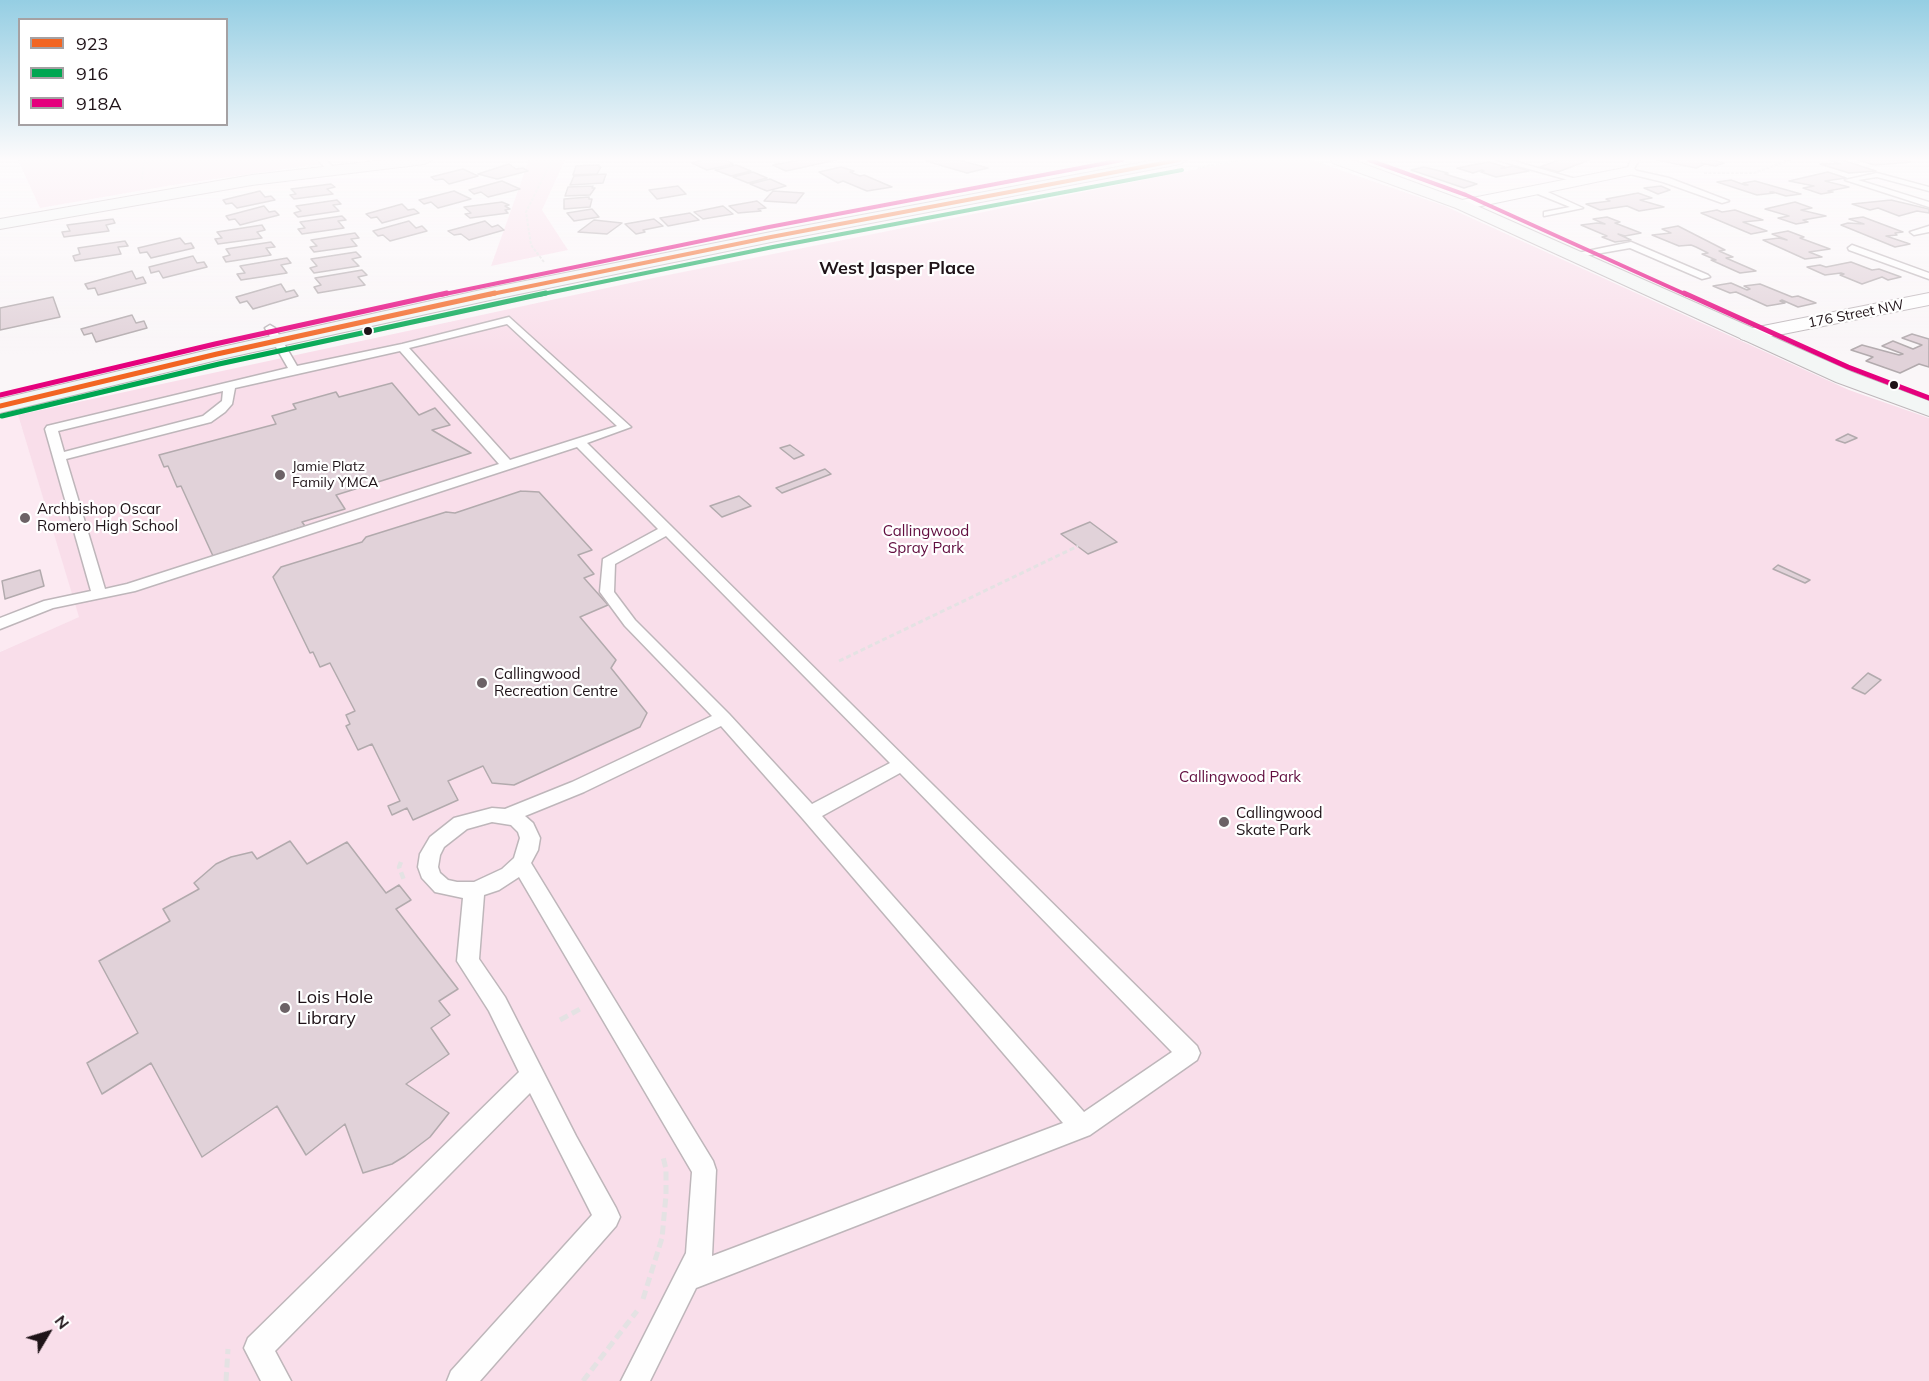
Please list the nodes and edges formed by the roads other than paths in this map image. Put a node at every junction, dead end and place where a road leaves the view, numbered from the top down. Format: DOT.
graph roads {
  1 [pos="808,224"];
  2 [pos="814,224"];
  3 [pos="1505,224"];
  4 [pos="1929,229"];
  5 [pos="1914,232"];
  6 [pos="765,233"];
  7 [pos="1851,248"];
  8 [pos="1573,255"];
  9 [pos="1929,276"];
  10 [pos="1706,277"];
  11 [pos="1929,299"];
  12 [pos="273,334"];
  13 [pos="1748,335"];
  14 [pos="402,347"];
  15 [pos="294,370"];
  16 [pos="229,386"];
  17 [pos="0,389"];
  18 [pos="0,406"];
  19 [pos="1929,409"];
  20 [pos="579,442"];
  21 [pos="60,457"];
  22 [pos="507,465"];
  23 [pos="667,530"];
  24 [pos="99,594"];
  25 [pos="0,624"];
  26 [pos="723,718"];
  27 [pos="902,764"];
  28 [pos="810,814"];
  29 [pos="506,816"];
  30 [pos="521,863"];
  31 [pos="474,890"];
  32 [pos="532,1075"];
  33 [pos="1083,1127"];
  34 [pos="686,1279"];
  35 [pos="277,1381"];
  36 [pos="461,1381"];
  37 [pos="635,1381"];
  1 -- 6 [label="main road"];
  2 -- 6 [label="main road"];
  3 -- 8 [label="main road"];
  4 -- 5 [label="lane"];
  6 -- 12 [label="main road"];
  7 -- 9 [label="lane"];
  8 -- 10 [label="lane"];
  8 -- 13 [label="main road"];
  11 -- 13 [label="street, 176 Street NW"];
  12 -- 15 [label="lane"];
  12 -- 17 [label="main road"];
  12 -- 18 [label="main road"];
  13 -- 19 [label="main road"];
  14 -- 15 [label="lane"];
  14 -- 20 [label="lane"];
  14 -- 22 [label="lane"];
  15 -- 16 [label="lane"];
  16 -- 21 [label="lane"];
  16 -- 21 [label="lane"];
  20 -- 22 [label="lane"];
  20 -- 23 [label="lane"];
  21 -- 24 [label="lane"];
  22 -- 24 [label="lane"];
  23 -- 26 [label="lane"];
  23 -- 27 [label="lane"];
  24 -- 25 [label="lane"];
  26 -- 28 [label="lane"];
  26 -- 29 [label="lane"];
  27 -- 28 [label="lane"];
  27 -- 33 [label="lane"];
  28 -- 33 [label="lane"];
  29 -- 30 [label="lane"];
  29 -- 31 [label="lane"];
  30 -- 31 [label="lane"];
  30 -- 34 [label="lane"];
  31 -- 32 [label="lane"];
  32 -- 35 [label="lane"];
  32 -- 36 [label="lane"];
  33 -- 34 [label="lane"];
  34 -- 37 [label="lane"];
}
